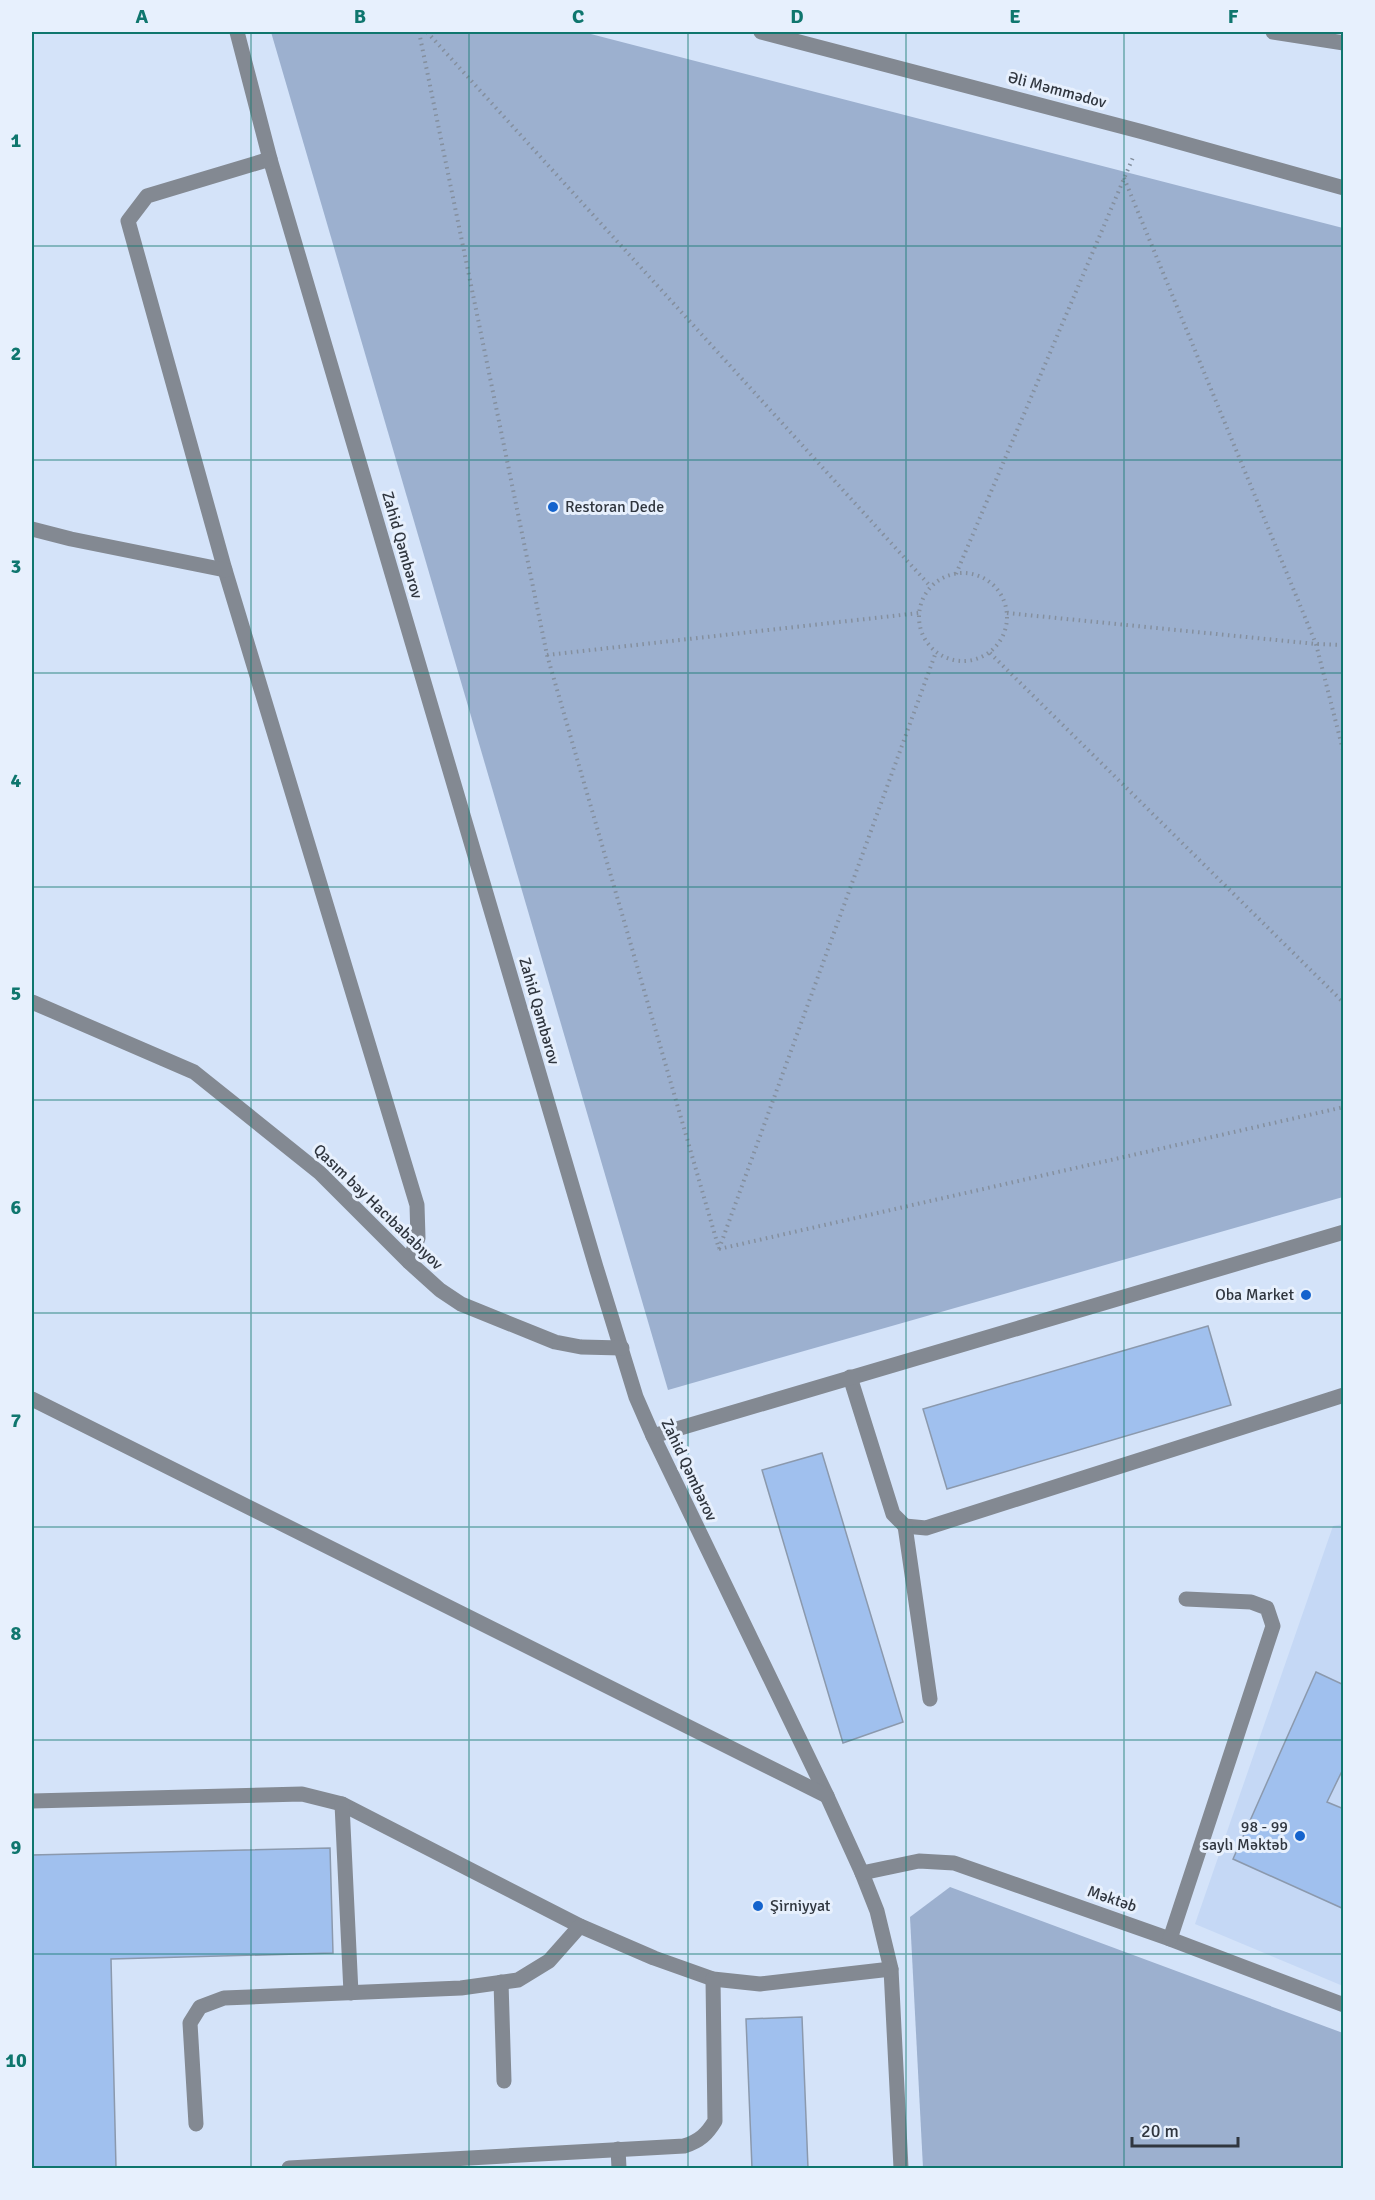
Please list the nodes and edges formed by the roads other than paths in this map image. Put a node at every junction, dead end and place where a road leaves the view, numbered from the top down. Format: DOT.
graph roads {
  1 [pos="237,32"];
  2 [pos="761,32"];
  3 [pos="1273,32"];
  4 [pos="1344,43"];
  5 [pos="270,159"];
  6 [pos="1344,188"];
  7 [pos="32,529"];
  8 [pos="225,570"];
  9 [pos="32,1002"];
  10 [pos="1344,1232"];
  11 [pos="409,1262"];
  12 [pos="622,1348"];
  13 [pos="850,1377"];
  14 [pos="1344,1395"];
  15 [pos="32,1399"];
  16 [pos="653,1436"];
  17 [pos="905,1526"];
  18 [pos="1186,1599"];
  19 [pos="930,1699"];
  20 [pos="827,1797"];
  21 [pos="32,1801"];
  22 [pos="342,1804"];
  23 [pos="862,1873"];
  24 [pos="580,1926"];
  25 [pos="1170,1938"];
  26 [pos="891,1969"];
  27 [pos="713,1979"];
  28 [pos="501,1982"];
  29 [pos="351,1993"];
  30 [pos="1344,2005"];
  31 [pos="504,2081"];
  32 [pos="196,2124"];
  33 [pos="618,2149"];
  34 [pos="289,2169"];
  35 [pos="619,2169"];
  36 [pos="901,2169"];
  1 -- 5 [label="street, Zahid Qəmbərov"];
  2 -- 6 [label="street, Əli Məmmədov"];
  3 -- 4 [label="street"];
  5 -- 8 [label="street"];
  5 -- 12 [label="street, Zahid Qəmbərov"];
  7 -- 8 [label="street"];
  8 -- 11 [label="street"];
  9 -- 11 [label="street, Qasım bəy Hacıbababıyov"];
  10 -- 13 [label="street"];
  11 -- 12 [label="street, Qasım bəy Hacıbababıyov"];
  12 -- 16 [label="street, Zahid Qəmbərov"];
  13 -- 16 [label="street"];
  13 -- 17 [label="street"];
  14 -- 17 [label="street"];
  15 -- 20 [label="street"];
  16 -- 20 [label="street, Zahid Qəmbərov"];
  17 -- 19 [label="street"];
  18 -- 25 [label="street"];
  20 -- 23 [label="street, Zahid Qəmbərov"];
  21 -- 22 [label="street"];
  22 -- 24 [label="street"];
  22 -- 29 [label="street"];
  23 -- 25 [label="street, Məktəb"];
  23 -- 26 [label="street, Zahid Qəmbərov"];
  24 -- 27 [label="street"];
  24 -- 28 [label="street"];
  25 -- 30 [label="street, Məktəb"];
  26 -- 27 [label="street"];
  26 -- 36 [label="street, Zahid Qəmbərov"];
  27 -- 33 [label="street"];
  28 -- 29 [label="street"];
  28 -- 31 [label="street"];
  29 -- 32 [label="street"];
  33 -- 34 [label="street"];
  33 -- 35 [label="street"];
}
